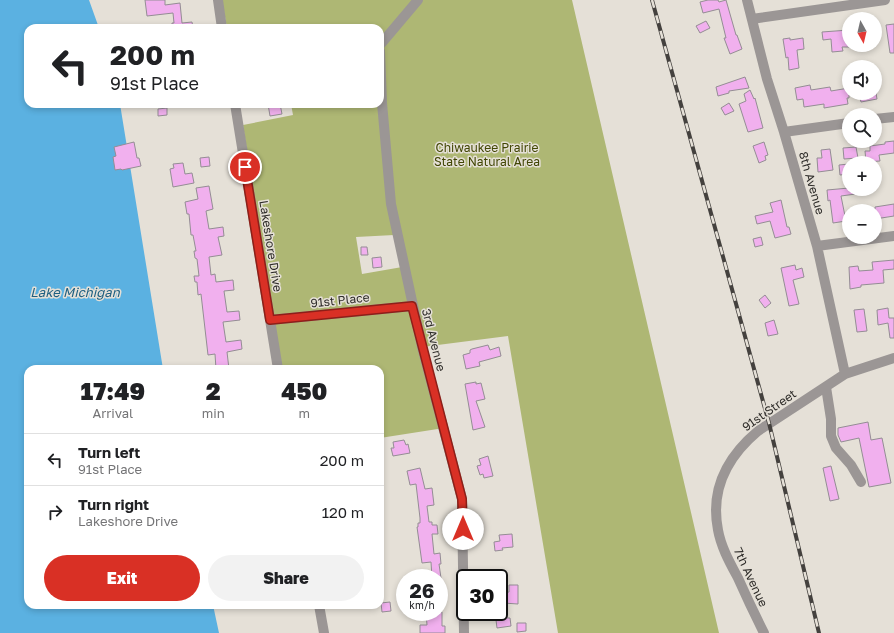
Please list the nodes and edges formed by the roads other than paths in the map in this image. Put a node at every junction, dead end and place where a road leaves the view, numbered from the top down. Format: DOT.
graph roads {
  1 [pos="218,0"];
  2 [pos="418,0"];
  3 [pos="747,0"];
  4 [pos="885,0"];
  5 [pos="752,19"];
  6 [pos="221,24"];
  7 [pos="384,40"];
  8 [pos="236,108"];
  9 [pos="382,108"];
  10 [pos="894,117"];
  11 [pos="882,118"];
  12 [pos="842,124"];
  13 [pos="784,132"];
  14 [pos="894,236"];
  15 [pos="817,246"];
  16 [pos="412,306"];
  17 [pos="270,320"];
  18 [pos="894,358"];
  19 [pos="277,365"];
  20 [pos="846,374"];
  21 [pos="826,386"];
  22 [pos="861,482"];
  23 [pos="718,531"];
  24 [pos="320,609"];
  25 [pos="324,633"];
  26 [pos="464,633"];
  27 [pos="764,633"];
  1 -- 6 [label="street"];
  2 -- 7 [label="street"];
  3 -- 5 [label="street, 8th Avenue"];
  4 -- 5 [label="street"];
  5 -- 13 [label="street, 8th Avenue"];
  8 -- 17 [label="street, Lakeshore Drive"];
  9 -- 16 [label="street, 3rd Avenue"];
  10 -- 11 [label="street"];
  12 -- 13 [label="street"];
  13 -- 15 [label="street, 8th Avenue"];
  14 -- 15 [label="street"];
  15 -- 20 [label="street, 8th Avenue"];
  16 -- 17 [label="street, 91st Place"];
  16 -- 26 [label="street, 3rd Avenue"];
  17 -- 19 [label="street, Lakeshore Drive"];
  18 -- 20 [label="street, 91st Street"];
  20 -- 21 [label="street, 91st Street"];
  21 -- 22 [label="street"];
  21 -- 23 [label="street, 91st Street"];
  23 -- 27 [label="street, 7th Avenue"];
  24 -- 25 [label="street"];
}
